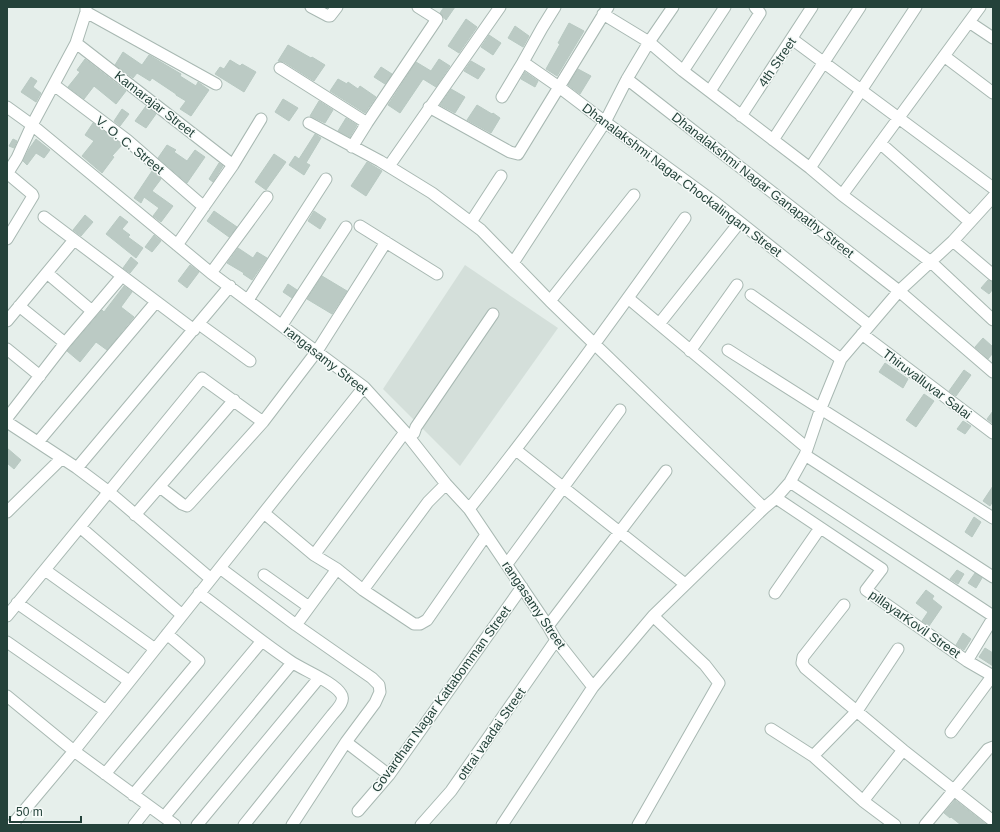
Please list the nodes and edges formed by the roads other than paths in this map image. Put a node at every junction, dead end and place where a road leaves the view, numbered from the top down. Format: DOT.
graph roads {
  1 [pos="310,7"];
  2 [pos="337,7"];
  3 [pos="418,7"];
  4 [pos="500,7"];
  5 [pos="556,7"];
  6 [pos="673,7"];
  7 [pos="725,7"];
  8 [pos="755,7"];
  9 [pos="812,7"];
  10 [pos="860,7"];
  11 [pos="916,7"];
  12 [pos="980,7"];
  13 [pos="86,9"];
  14 [pos="605,10"];
  15 [pos="969,22"];
  16 [pos="993,38"];
  17 [pos="792,39"];
  18 [pos="649,42"];
  19 [pos="76,43"];
  20 [pos="944,56"];
  21 [pos="523,62"];
  22 [pos="824,62"];
  23 [pos="280,68"];
  24 [pos="683,71"];
  25 [pos="627,79"];
  26 [pos="216,84"];
  27 [pos="54,85"];
  28 [pos="559,86"];
  29 [pos="861,90"];
  30 [pos="710,91"];
  31 [pos="993,93"];
  32 [pos="502,97"];
  33 [pos="7,107"];
  34 [pos="429,107"];
  35 [pos="741,116"];
  36 [pos="899,118"];
  37 [pos="261,120"];
  38 [pos="605,122"];
  39 [pos="308,123"];
  40 [pos="367,123"];
  41 [pos="32,125"];
  42 [pos="774,140"];
  43 [pos="880,143"];
  44 [pos="352,147"];
  45 [pos="233,165"];
  46 [pos="389,166"];
  47 [pos="810,168"];
  48 [pos="7,174"];
  49 [pos="501,176"];
  50 [pos="326,179"];
  51 [pos="993,188"];
  52 [pos="634,195"];
  53 [pos="842,195"];
  54 [pos="267,197"];
  55 [pos="991,202"];
  56 [pos="204,207"];
  57 [pos="44,217"];
  58 [pos="685,218"];
  59 [pos="471,222"];
  60 [pos="970,222"];
  61 [pos="739,223"];
  62 [pos="360,226"];
  63 [pos="346,227"];
  64 [pos="7,239"];
  65 [pos="74,240"];
  66 [pos="386,242"];
  67 [pos="953,242"];
  68 [pos="177,245"];
  69 [pos="931,262"];
  70 [pos="513,263"];
  71 [pos="47,273"];
  72 [pos="211,274"];
  73 [pos="437,274"];
  74 [pos="993,275"];
  75 [pos="122,276"];
  76 [pos="737,285"];
  77 [pos="230,286"];
  78 [pos="900,291"];
  79 [pos="751,295"];
  80 [pos="628,298"];
  81 [pos="248,300"];
  82 [pos="550,301"];
  83 [pos="156,302"];
  84 [pos="19,306"];
  85 [pos="92,310"];
  86 [pos="493,314"];
  87 [pos="993,320"];
  88 [pos="7,321"];
  89 [pos="659,324"];
  90 [pos="282,325"];
  91 [pos="869,325"];
  92 [pos="197,327"];
  93 [pos="862,334"];
  94 [pos="65,343"];
  95 [pos="594,343"];
  96 [pos="7,349"];
  97 [pos="690,350"];
  98 [pos="728,350"];
  99 [pos="317,351"];
  100 [pos="841,358"];
  101 [pos="250,361"];
  102 [pos="993,372"];
  103 [pos="40,376"];
  104 [pos="364,387"];
  105 [pos="234,400"];
  106 [pos="821,408"];
  107 [pos="620,410"];
  108 [pos="7,418"];
  109 [pos="7,422"];
  110 [pos="263,422"];
  111 [pos="993,433"];
  112 [pos="407,435"];
  113 [pos="38,442"];
  114 [pos="516,450"];
  115 [pos="806,451"];
  116 [pos="62,458"];
  117 [pos="77,468"];
  118 [pos="666,471"];
  119 [pos="790,482"];
  120 [pos="446,484"];
  121 [pos="160,487"];
  122 [pos="563,487"];
  123 [pos="109,492"];
  124 [pos="776,498"];
  125 [pos="764,508"];
  126 [pos="469,510"];
  127 [pos="7,512"];
  128 [pos="264,513"];
  129 [pos="136,515"];
  130 [pos="993,518"];
  131 [pos="80,527"];
  132 [pos="820,528"];
  133 [pos="619,533"];
  134 [pos="486,535"];
  135 [pos="314,554"];
  136 [pos="507,564"];
  137 [pos="220,568"];
  138 [pos="337,569"];
  139 [pos="45,570"];
  140 [pos="264,575"];
  141 [pos="993,577"];
  142 [pos="211,579"];
  143 [pos="685,584"];
  144 [pos="522,587"];
  145 [pos="363,590"];
  146 [pos="200,593"];
  147 [pos="775,593"];
  148 [pos="17,603"];
  149 [pos="844,605"];
  150 [pos="309,607"];
  151 [pos="182,615"];
  152 [pos="7,616"];
  153 [pos="654,616"];
  154 [pos="993,617"];
  155 [pos="296,625"];
  156 [pos="548,626"];
  157 [pos="167,634"];
  158 [pos="556,640"];
  159 [pos="262,641"];
  160 [pos="7,642"];
  161 [pos="155,649"];
  162 [pos="898,649"];
  163 [pos="967,661"];
  164 [pos="292,663"];
  165 [pos="993,675"];
  166 [pos="319,678"];
  167 [pos="129,681"];
  168 [pos="592,687"];
  169 [pos="7,696"];
  170 [pos="106,711"];
  171 [pos="857,711"];
  172 [pos="770,729"];
  173 [pos="951,732"];
  174 [pos="346,742"];
  175 [pos="991,748"];
  176 [pos="903,750"];
  177 [pos="74,751"];
  178 [pos="813,756"];
  179 [pos="105,774"];
  180 [pos="389,775"];
  181 [pos="955,790"];
  182 [pos="134,795"];
  183 [pos="863,801"];
  184 [pos="149,806"];
  185 [pos="358,811"];
  186 [pos="164,817"];
  187 [pos="993,821"];
  188 [pos="639,824"];
  189 [pos="12,825"];
  190 [pos="134,825"];
  191 [pos="174,825"];
  192 [pos="198,825"];
  193 [pos="244,825"];
  194 [pos="292,825"];
  195 [pos="422,825"];
  196 [pos="502,825"];
  197 [pos="895,825"];
  198 [pos="925,825"];
  1 -- 2 [label="street"];
  3 -- 40 [label="street"];
  4 -- 34 [label="street"];
  5 -- 21 [label="street"];
  6 -- 18 [label="street"];
  7 -- 24 [label="street"];
  8 -- 30 [label="street"];
  9 -- 17 [label="street, 4th Street"];
  10 -- 22 [label="street"];
  11 -- 29 [label="street"];
  12 -- 15 [label="street"];
  13 -- 19 [label="street"];
  13 -- 26 [label="street"];
  14 -- 18 [label="street"];
  14 -- 28 [label="street"];
  15 -- 16 [label="street"];
  15 -- 20 [label="street"];
  17 -- 22 [label="street"];
  17 -- 35 [label="street, 4th Street"];
  18 -- 24 [label="street"];
  18 -- 25 [label="street"];
  19 -- 27 [label="street"];
  19 -- 45 [label="street, Kamarajar Street"];
  20 -- 31 [label="street"];
  20 -- 36 [label="street"];
  21 -- 28 [label="street, Dhanalakshmi Nagar Chockalingam Street"];
  21 -- 32 [label="street"];
  22 -- 29 [label="street"];
  22 -- 42 [label="street"];
  23 -- 40 [label="street"];
  24 -- 30 [label="street"];
  25 -- 38 [label="street"];
  25 -- 78 [label="street, Dhanalakshmi Nagar Ganapathy Street"];
  27 -- 41 [label="street"];
  27 -- 56 [label="street, V. O. C. Street"];
  28 -- 34 [label="street"];
  28 -- 38 [label="street, Dhanalakshmi Nagar Chockalingam Street"];
  29 -- 36 [label="street"];
  29 -- 47 [label="street"];
  30 -- 35 [label="street"];
  33 -- 41 [label="street, rangasamy Street"];
  34 -- 46 [label="street"];
  35 -- 42 [label="street"];
  36 -- 43 [label="street"];
  36 -- 51 [label="street"];
  37 -- 45 [label="street"];
  38 -- 61 [label="street, Dhanalakshmi Nagar Chockalingam Street"];
  38 -- 70 [label="street"];
  39 -- 44 [label="street"];
  40 -- 44 [label="street"];
  41 -- 48 [label="street"];
  41 -- 68 [label="street, rangasamy Street"];
  42 -- 47 [label="street"];
  43 -- 53 [label="street"];
  43 -- 60 [label="street"];
  44 -- 46 [label="street"];
  45 -- 56 [label="street"];
  46 -- 59 [label="street"];
  47 -- 53 [label="street"];
  48 -- 64 [label="street"];
  49 -- 59 [label="street"];
  50 -- 81 [label="street"];
  52 -- 82 [label="street"];
  53 -- 69 [label="street"];
  54 -- 72 [label="street"];
  55 -- 60 [label="street"];
  56 -- 68 [label="street"];
  57 -- 65 [label="street"];
  58 -- 80 [label="street"];
  59 -- 70 [label="street"];
  60 -- 67 [label="street"];
  61 -- 89 [label="street"];
  61 -- 91 [label="street, Dhanalakshmi Nagar Chockalingam Street"];
  62 -- 66 [label="street"];
  63 -- 90 [label="street"];
  65 -- 71 [label="street"];
  65 -- 75 [label="street"];
  66 -- 73 [label="street"];
  66 -- 99 [label="street"];
  67 -- 69 [label="street"];
  67 -- 74 [label="street"];
  68 -- 72 [label="street, rangasamy Street"];
  69 -- 78 [label="street"];
  69 -- 87 [label="street"];
  70 -- 82 [label="street"];
  71 -- 84 [label="street"];
  71 -- 85 [label="street"];
  72 -- 77 [label="street, rangasamy Street"];
  75 -- 83 [label="street"];
  75 -- 85 [label="street"];
  76 -- 97 [label="street"];
  77 -- 81 [label="street, rangasamy Street"];
  77 -- 92 [label="street"];
  78 -- 91 [label="street"];
  78 -- 102 [label="street, Dhanalakshmi Nagar Ganapathy Street"];
  79 -- 100 [label="street"];
  80 -- 89 [label="street"];
  80 -- 95 [label="street"];
  81 -- 90 [label="street, rangasamy Street"];
  82 -- 95 [label="street"];
  83 -- 92 [label="street"];
  83 -- 113 [label="street"];
  84 -- 88 [label="street"];
  84 -- 94 [label="street"];
  85 -- 94 [label="street"];
  86 -- 112 [label="street"];
  89 -- 97 [label="street"];
  90 -- 99 [label="street, rangasamy Street"];
  91 -- 93 [label="street"];
  92 -- 101 [label="street"];
  92 -- 117 [label="street"];
  93 -- 100 [label="street"];
  93 -- 111 [label="street, Thiruvalluvar Salai"];
  94 -- 103 [label="street"];
  95 -- 114 [label="street"];
  95 -- 125 [label="street"];
  96 -- 103 [label="street"];
  97 -- 115 [label="street"];
  98 -- 106 [label="street"];
  99 -- 104 [label="street, rangasamy Street"];
  99 -- 110 [label="street"];
  100 -- 106 [label="street"];
  103 -- 108 [label="street"];
  104 -- 112 [label="street, rangasamy Street"];
  104 -- 128 [label="street"];
  105 -- 110 [label="street"];
  105 -- 121 [label="street"];
  105 -- 123 [label="street"];
  106 -- 115 [label="street"];
  106 -- 130 [label="street"];
  107 -- 122 [label="street"];
  109 -- 113 [label="street"];
  110 -- 121 [label="street"];
  112 -- 120 [label="street, rangasamy Street"];
  112 -- 135 [label="street"];
  113 -- 116 [label="street"];
  114 -- 122 [label="street"];
  114 -- 126 [label="street"];
  115 -- 119 [label="street"];
  115 -- 141 [label="street"];
  116 -- 117 [label="street"];
  116 -- 127 [label="street"];
  117 -- 123 [label="street"];
  118 -- 133 [label="street"];
  119 -- 124 [label="street"];
  119 -- 154 [label="street"];
  120 -- 126 [label="street, rangasamy Street"];
  120 -- 145 [label="street"];
  121 -- 129 [label="street"];
  122 -- 133 [label="street"];
  122 -- 136 [label="street"];
  123 -- 129 [label="street"];
  123 -- 131 [label="street"];
  124 -- 125 [label="street"];
  124 -- 132 [label="street, pillayarKovil Street"];
  125 -- 143 [label="street"];
  126 -- 134 [label="street, rangasamy Street"];
  128 -- 135 [label="street"];
  128 -- 137 [label="street"];
  129 -- 142 [label="street"];
  131 -- 139 [label="street"];
  131 -- 151 [label="street"];
  132 -- 147 [label="street"];
  132 -- 163 [label="street, pillayarKovil Street"];
  133 -- 143 [label="street"];
  133 -- 156 [label="street"];
  134 -- 136 [label="street, rangasamy Street"];
  134 -- 145 [label="street"];
  135 -- 138 [label="street"];
  136 -- 144 [label="street, rangasamy Street"];
  137 -- 142 [label="street"];
  137 -- 155 [label="street"];
  138 -- 145 [label="street"];
  138 -- 150 [label="street"];
  139 -- 148 [label="street"];
  139 -- 161 [label="street"];
  140 -- 150 [label="street"];
  142 -- 146 [label="street"];
  143 -- 153 [label="street"];
  144 -- 156 [label="street, rangasamy Street"];
  144 -- 180 [label="street, Govardhan Nagar Kattabomman Street"];
  146 -- 151 [label="street"];
  146 -- 159 [label="street"];
  148 -- 152 [label="street"];
  148 -- 167 [label="street"];
  149 -- 171 [label="street"];
  150 -- 155 [label="street"];
  151 -- 157 [label="street"];
  153 -- 168 [label="street"];
  153 -- 188 [label="street"];
  154 -- 163 [label="street"];
  155 -- 174 [label="street"];
  156 -- 158 [label="street, rangasamy Street"];
  157 -- 161 [label="street"];
  157 -- 179 [label="street"];
  158 -- 168 [label="street, rangasamy Street"];
  158 -- 195 [label="street, ottrai vaadai Street"];
  159 -- 164 [label="street"];
  159 -- 182 [label="street"];
  160 -- 170 [label="street"];
  161 -- 167 [label="street"];
  162 -- 171 [label="street"];
  163 -- 165 [label="street, pillayarKovil Street"];
  164 -- 166 [label="street"];
  164 -- 186 [label="street"];
  165 -- 173 [label="street"];
  166 -- 192 [label="street"];
  166 -- 193 [label="street"];
  167 -- 170 [label="street"];
  168 -- 196 [label="street"];
  169 -- 177 [label="street"];
  170 -- 177 [label="street"];
  171 -- 176 [label="street"];
  171 -- 178 [label="street"];
  172 -- 178 [label="street"];
  174 -- 180 [label="street"];
  174 -- 194 [label="street"];
  175 -- 181 [label="street"];
  176 -- 181 [label="street"];
  176 -- 183 [label="street"];
  177 -- 179 [label="street"];
  177 -- 189 [label="street"];
  178 -- 183 [label="street"];
  179 -- 182 [label="street"];
  180 -- 185 [label="street, Govardhan Nagar Kattabomman Street"];
  181 -- 187 [label="street"];
  181 -- 198 [label="street"];
  182 -- 184 [label="street"];
  183 -- 197 [label="street"];
  184 -- 186 [label="street"];
  184 -- 190 [label="street"];
  186 -- 191 [label="street"];
}
